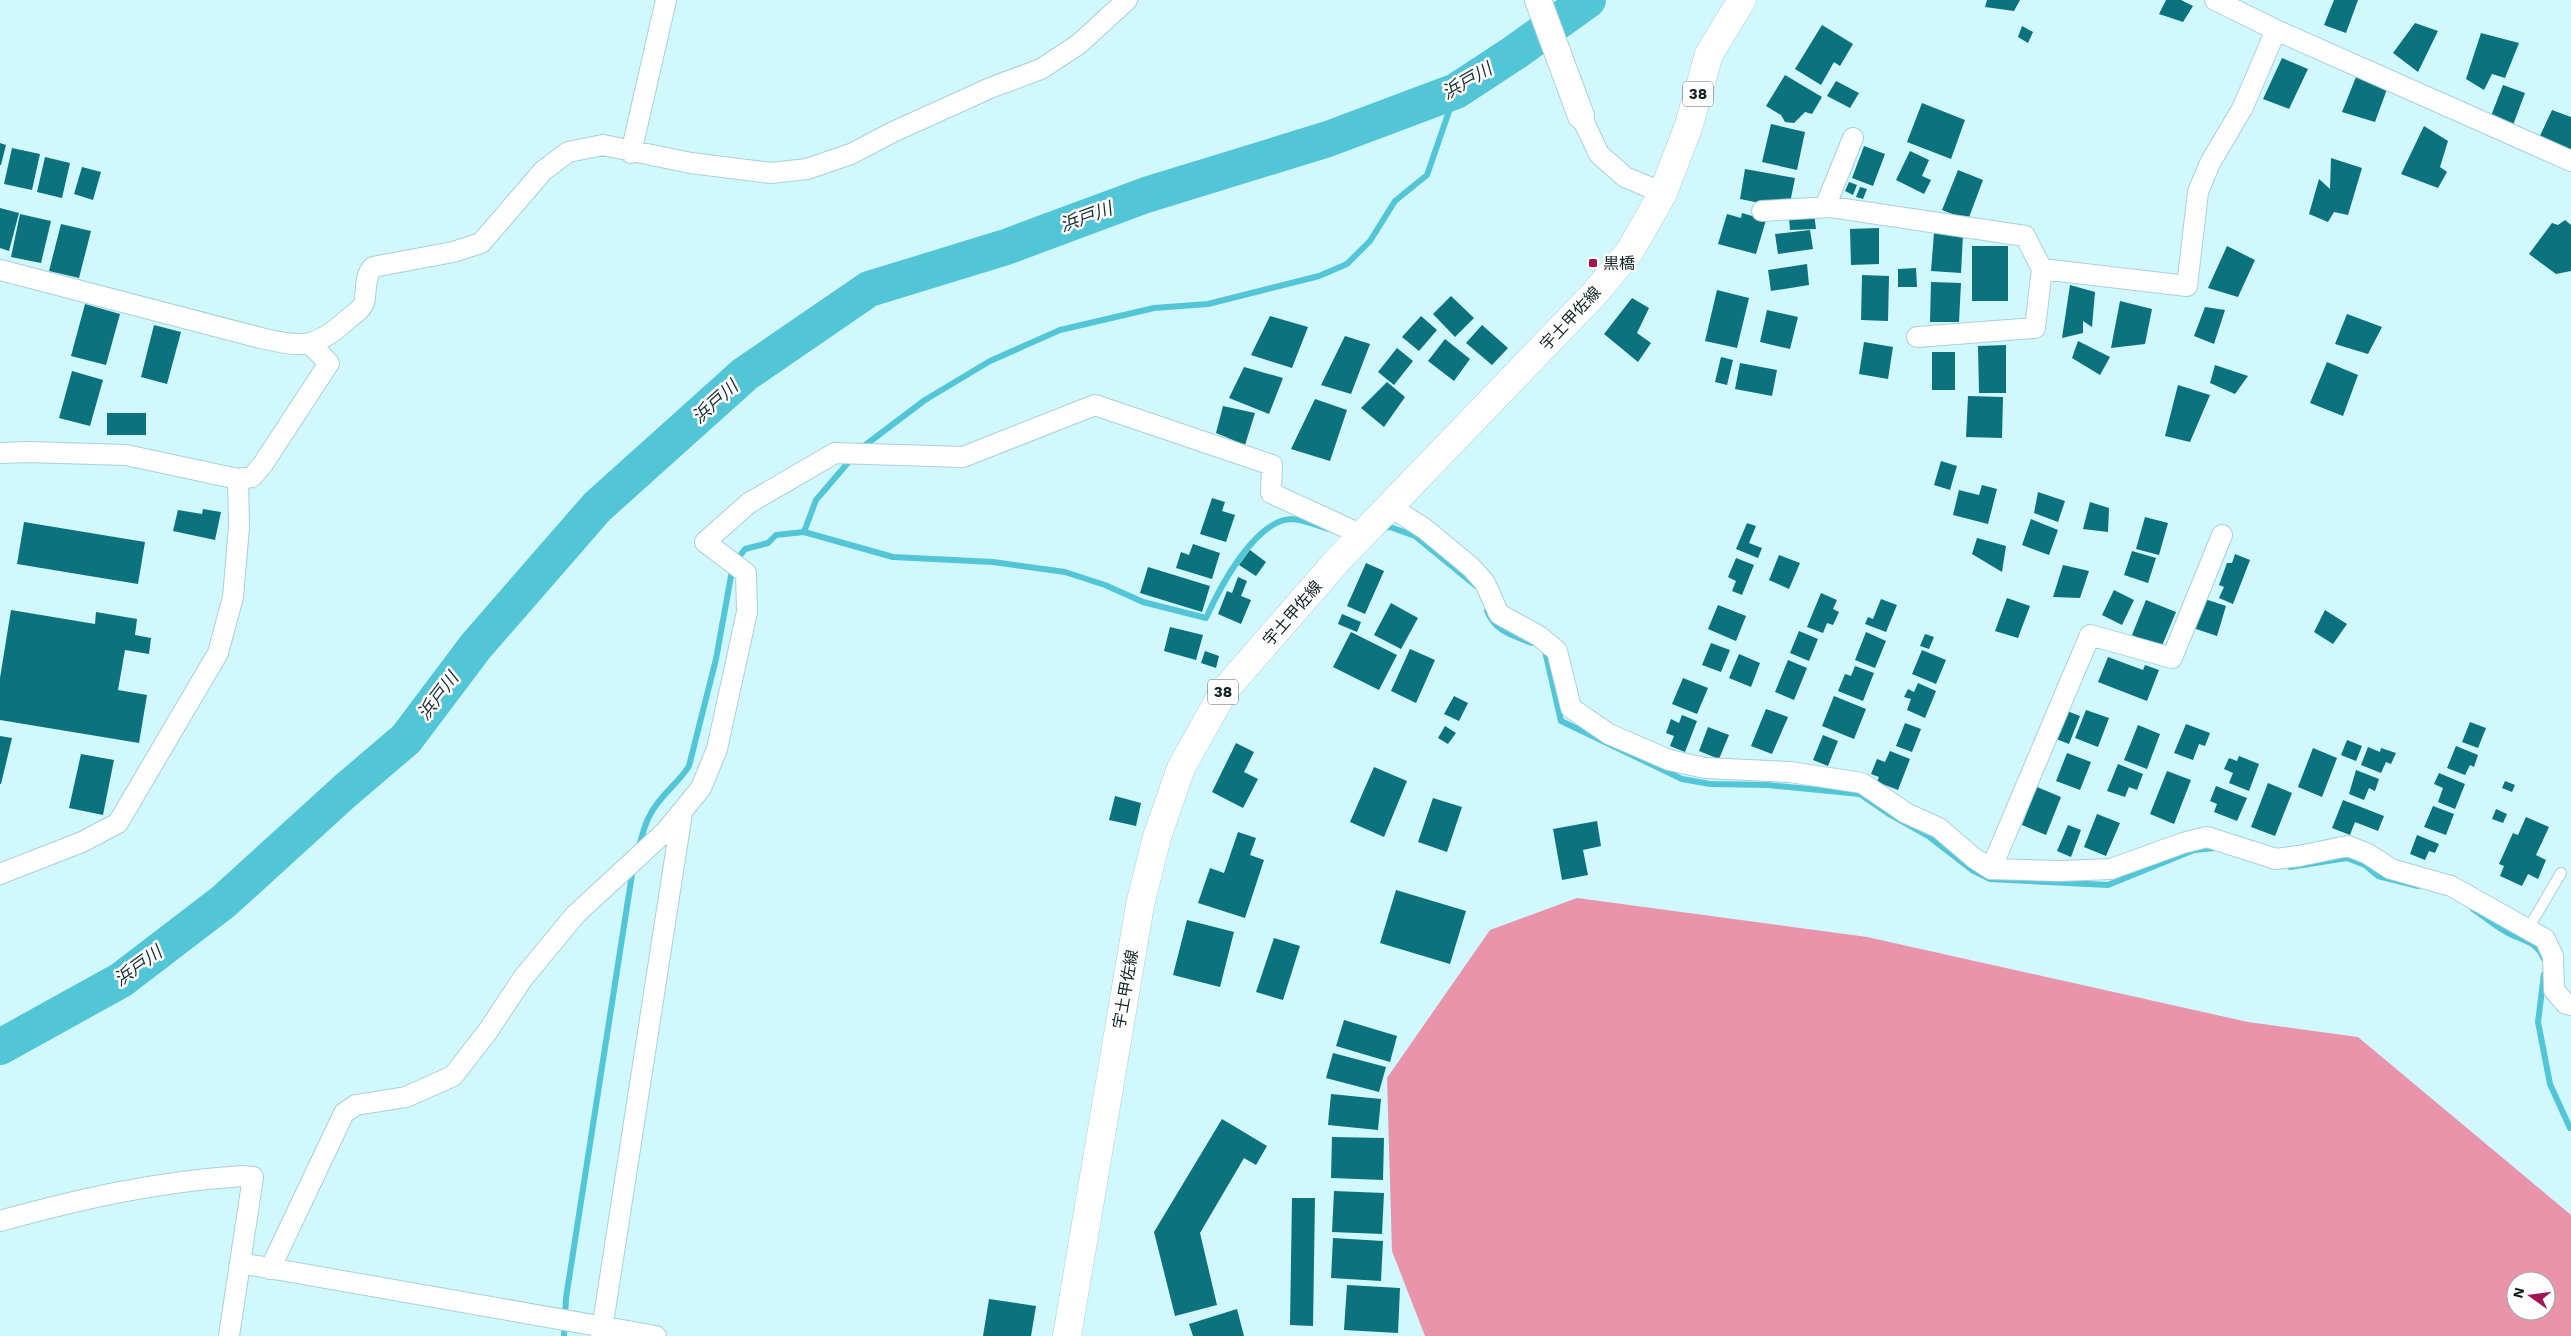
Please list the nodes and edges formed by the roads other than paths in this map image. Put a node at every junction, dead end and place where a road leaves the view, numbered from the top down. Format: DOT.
graph roads {
  1 [pos="666,0"];
  2 [pos="1127,0"];
  3 [pos="1538,0"];
  4 [pos="1742,0"];
  5 [pos="2215,0"];
  6 [pos="2276,30"];
  7 [pos="1581,116"];
  8 [pos="1853,138"];
  9 [pos="631,153"];
  10 [pos="2571,161"];
  11 [pos="1663,193"];
  12 [pos="1825,207"];
  13 [pos="1762,211"];
  14 [pos="2042,269"];
  15 [pos="0,270"];
  16 [pos="1917,337"];
  17 [pos="311,345"];
  18 [pos="0,453"];
  19 [pos="238,479"];
  20 [pos="1390,506"];
  21 [pos="1362,535"];
  22 [pos="2222,535"];
  23 [pos="682,812"];
  24 [pos="1991,869"];
  25 [pos="2561,873"];
  26 [pos="0,874"];
  27 [pos="2528,928"];
  28 [pos="2571,1006"];
  29 [pos="0,1221"];
  30 [pos="240,1263"];
  31 [pos="270,1269"];
  32 [pos="602,1332"];
  33 [pos="229,1336"];
  34 [pos="656,1336"];
  35 [pos="1067,1336"];
  1 -- 9 [label="street"];
  2 -- 9 [label="street"];
  3 -- 7 [label="street"];
  4 -- 11 [label="main road, 宇土甲佐線 / 38"];
  5 -- 6 [label="street"];
  6 -- 10 [label="street"];
  6 -- 14 [label="street"];
  7 -- 11 [label="street"];
  8 -- 12 [label="street"];
  9 -- 17 [label="street"];
  11 -- 20 [label="main road, 宇土甲佐線 / 38"];
  12 -- 13 [label="street"];
  12 -- 14 [label="street"];
  14 -- 16 [label="street"];
  15 -- 17 [label="street"];
  17 -- 19 [label="street"];
  18 -- 19 [label="street"];
  19 -- 26 [label="street"];
  20 -- 21 [label="main road, 宇土甲佐線 / 38"];
  20 -- 24 [label="street"];
  21 -- 23 [label="street"];
  21 -- 35 [label="main road, 宇土甲佐線 / 38"];
  22 -- 24 [label="street"];
  23 -- 31 [label="street"];
  23 -- 32 [label="street"];
  24 -- 27 [label="street"];
  25 -- 27 [label="lane"];
  27 -- 28 [label="street"];
  29 -- 30 [label="street"];
  30 -- 31 [label="street"];
  30 -- 33 [label="street"];
  31 -- 32 [label="street"];
  32 -- 34 [label="street"];
}
